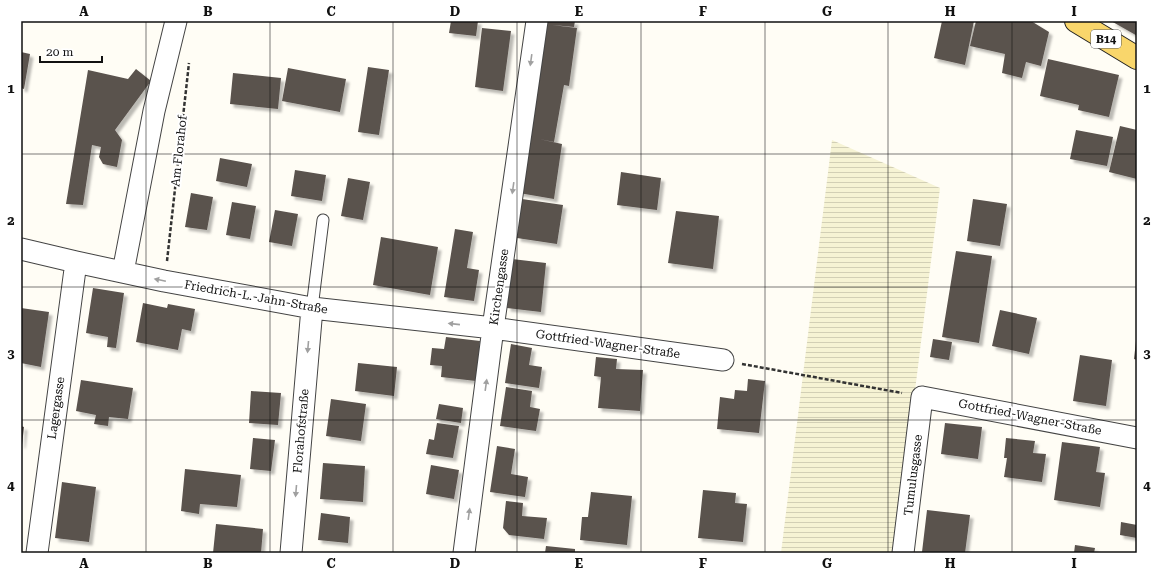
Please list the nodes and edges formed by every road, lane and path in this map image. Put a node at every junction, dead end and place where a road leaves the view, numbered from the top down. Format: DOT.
graph roads {
  1 [pos="176,21"];
  2 [pos="536,21"];
  3 [pos="1076,21"];
  4 [pos="1137,58"];
  5 [pos="189,60"];
  6 [pos="323,220"];
  7 [pos="21,249"];
  8 [pos="76,262"];
  9 [pos="123,272"];
  10 [pos="164,281"];
  11 [pos="312,308"];
  12 [pos="493,328"];
  13 [pos="723,360"];
  14 [pos="922,397"];
  15 [pos="1137,438"];
  16 [pos="21,542"];
  17 [pos="33,553"];
  18 [pos="36,553"];
  19 [pos="291,553"];
  20 [pos="464,553"];
  21 [pos="903,553"];
  1 -- 9 [label="street"];
  2 -- 12 [label="street, Kirchengasse, one-way"];
  3 -- 4 [label="main road, B14"];
  5 -- 10 [label="path, Am Florahof"];
  6 -- 11 [label="lane"];
  7 -- 8 [label="street, Friedrich-L.-Jahn-Straße"];
  8 -- 9 [label="street, Friedrich-L.-Jahn-Straße"];
  8 -- 18 [label="street, Lagergasse"];
  10 -- 9 [label="street, Friedrich-L.-Jahn-Straße, one-way"];
  10 -- 11 [label="street, Friedrich-L.-Jahn-Straße"];
  12 -- 11 [label="street, Friedrich-L.-Jahn-Straße, one-way"];
  11 -- 19 [label="street, Florahofstraße, one-way"];
  12 -- 13 [label="street, Gottfried-Wagner-Straße"];
  20 -- 12 [label="street, Kirchengasse, one-way"];
  13 -- 14 [label="path"];
  14 -- 15 [label="street, Gottfried-Wagner-Straße"];
  14 -- 21 [label="street, Tumulusgasse"];
  16 -- 17 [label="street"];
}
